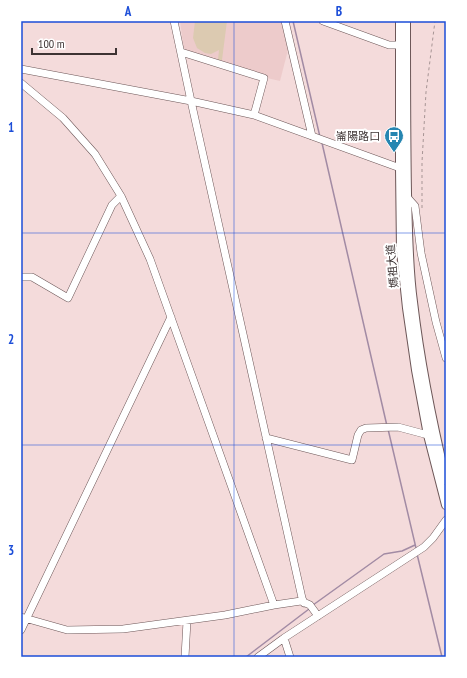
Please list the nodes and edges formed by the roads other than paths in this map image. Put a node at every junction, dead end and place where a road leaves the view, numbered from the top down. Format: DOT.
graph roads {
  1 [pos="174,21"];
  2 [pos="285,21"];
  3 [pos="323,21"];
  4 [pos="400,21"];
  5 [pos="406,21"];
  6 [pos="400,45"];
  7 [pos="181,52"];
  8 [pos="21,69"];
  9 [pos="21,83"];
  10 [pos="191,101"];
  11 [pos="254,115"];
  12 [pos="312,136"];
  13 [pos="400,168"];
  14 [pos="121,196"];
  15 [pos="407,197"];
  16 [pos="21,277"];
  17 [pos="171,317"];
  18 [pos="446,358"];
  19 [pos="432,434"];
  20 [pos="266,438"];
  21 [pos="446,480"];
  22 [pos="446,505"];
  23 [pos="446,520"];
  24 [pos="304,603"];
  25 [pos="274,605"];
  26 [pos="318,616"];
  27 [pos="24,618"];
  28 [pos="186,621"];
  29 [pos="21,630"];
  30 [pos="284,638"];
  31 [pos="185,657"];
  32 [pos="258,657"];
  33 [pos="290,657"];
  1 -- 7 [label="street"];
  2 -- 12 [label="street"];
  3 -- 6 [label="street"];
  4 -- 6 [label="main road, 媽祖大道"];
  5 -- 15 [label="main road, 媽祖大道"];
  6 -- 13 [label="main road, 媽祖大道"];
  7 -- 10 [label="street"];
  7 -- 11 [label="street"];
  8 -- 10 [label="street"];
  9 -- 14 [label="street"];
  10 -- 11 [label="street"];
  10 -- 20 [label="street"];
  11 -- 12 [label="street"];
  12 -- 13 [label="street"];
  13 -- 15 [label="street"];
  13 -- 19 [label="main road, 媽祖大道"];
  14 -- 16 [label="street"];
  14 -- 17 [label="street"];
  15 -- 18 [label="street"];
  15 -- 19 [label="main road, 媽祖大道"];
  17 -- 25 [label="street"];
  17 -- 27 [label="street"];
  19 -- 20 [label="street"];
  19 -- 21 [label="main road, 媽祖大道"];
  19 -- 22 [label="main road, 媽祖大道"];
  20 -- 24 [label="street"];
  23 -- 26 [label="street"];
  24 -- 25 [label="street"];
  24 -- 26 [label="street"];
  25 -- 28 [label="street"];
  26 -- 30 [label="street"];
  27 -- 28 [label="street"];
  27 -- 29 [label="street"];
  28 -- 31 [label="street"];
  30 -- 32 [label="street"];
  30 -- 33 [label="street"];
}
